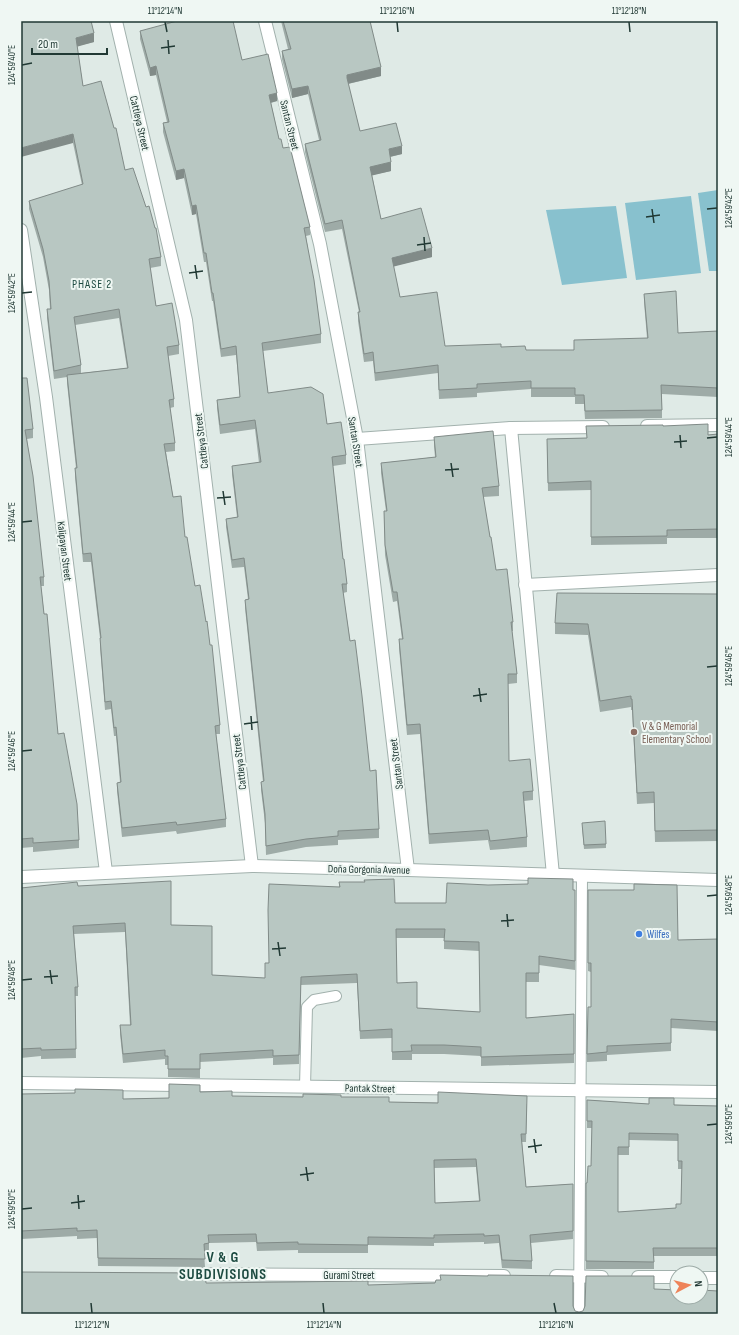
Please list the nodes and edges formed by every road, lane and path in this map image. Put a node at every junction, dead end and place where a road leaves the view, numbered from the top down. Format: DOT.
graph roads {
  1 [pos="116,21"];
  2 [pos="265,21"];
  3 [pos="21,230"];
  4 [pos="718,425"];
  5 [pos="638,426"];
  6 [pos="615,427"];
  7 [pos="511,428"];
  8 [pos="357,439"];
  9 [pos="718,575"];
  10 [pos="525,585"];
  11 [pos="252,866"];
  12 [pos="408,870"];
  13 [pos="106,872"];
  14 [pos="553,875"];
  15 [pos="21,876"];
  16 [pos="582,876"];
  17 [pos="718,880"];
  18 [pos="336,996"];
  19 [pos="21,1084"];
  20 [pos="305,1087"];
  21 [pos="580,1090"];
  22 [pos="718,1092"];
  23 [pos="180,1274"];
  24 [pos="514,1276"];
  25 [pos="546,1276"];
  26 [pos="578,1277"];
  27 [pos="669,1277"];
  28 [pos="579,1314"];
  1 -- 11 [label="street, Cattleya Street"];
  2 -- 8 [label="street, Santan Street"];
  3 -- 13 [label="street, Kalipayan Street"];
  4 -- 5 [label="street"];
  6 -- 7 [label="street"];
  7 -- 8 [label="street"];
  7 -- 10 [label="street"];
  8 -- 12 [label="street, Santan Street"];
  9 -- 10 [label="street"];
  10 -- 14 [label="street"];
  11 -- 12 [label="street, Doña Gorgonia Avenue"];
  11 -- 13 [label="street, Doña Gorgonia Avenue"];
  12 -- 14 [label="street, Doña Gorgonia Avenue"];
  13 -- 15 [label="street, Doña Gorgonia Avenue"];
  14 -- 16 [label="street, Doña Gorgonia Avenue"];
  16 -- 17 [label="street, Doña Gorgonia Avenue"];
  16 -- 21 [label="lane"];
  18 -- 20 [label="lane"];
  19 -- 20 [label="street, Pantak Street"];
  20 -- 21 [label="street, Pantak Street"];
  21 -- 22 [label="street, Pantak Street"];
  21 -- 26 [label="lane"];
  23 -- 24 [label="street, Gurami Street"];
  25 -- 26 [label="street"];
  26 -- 27 [label="street"];
  26 -- 28 [label="lane"];
}
